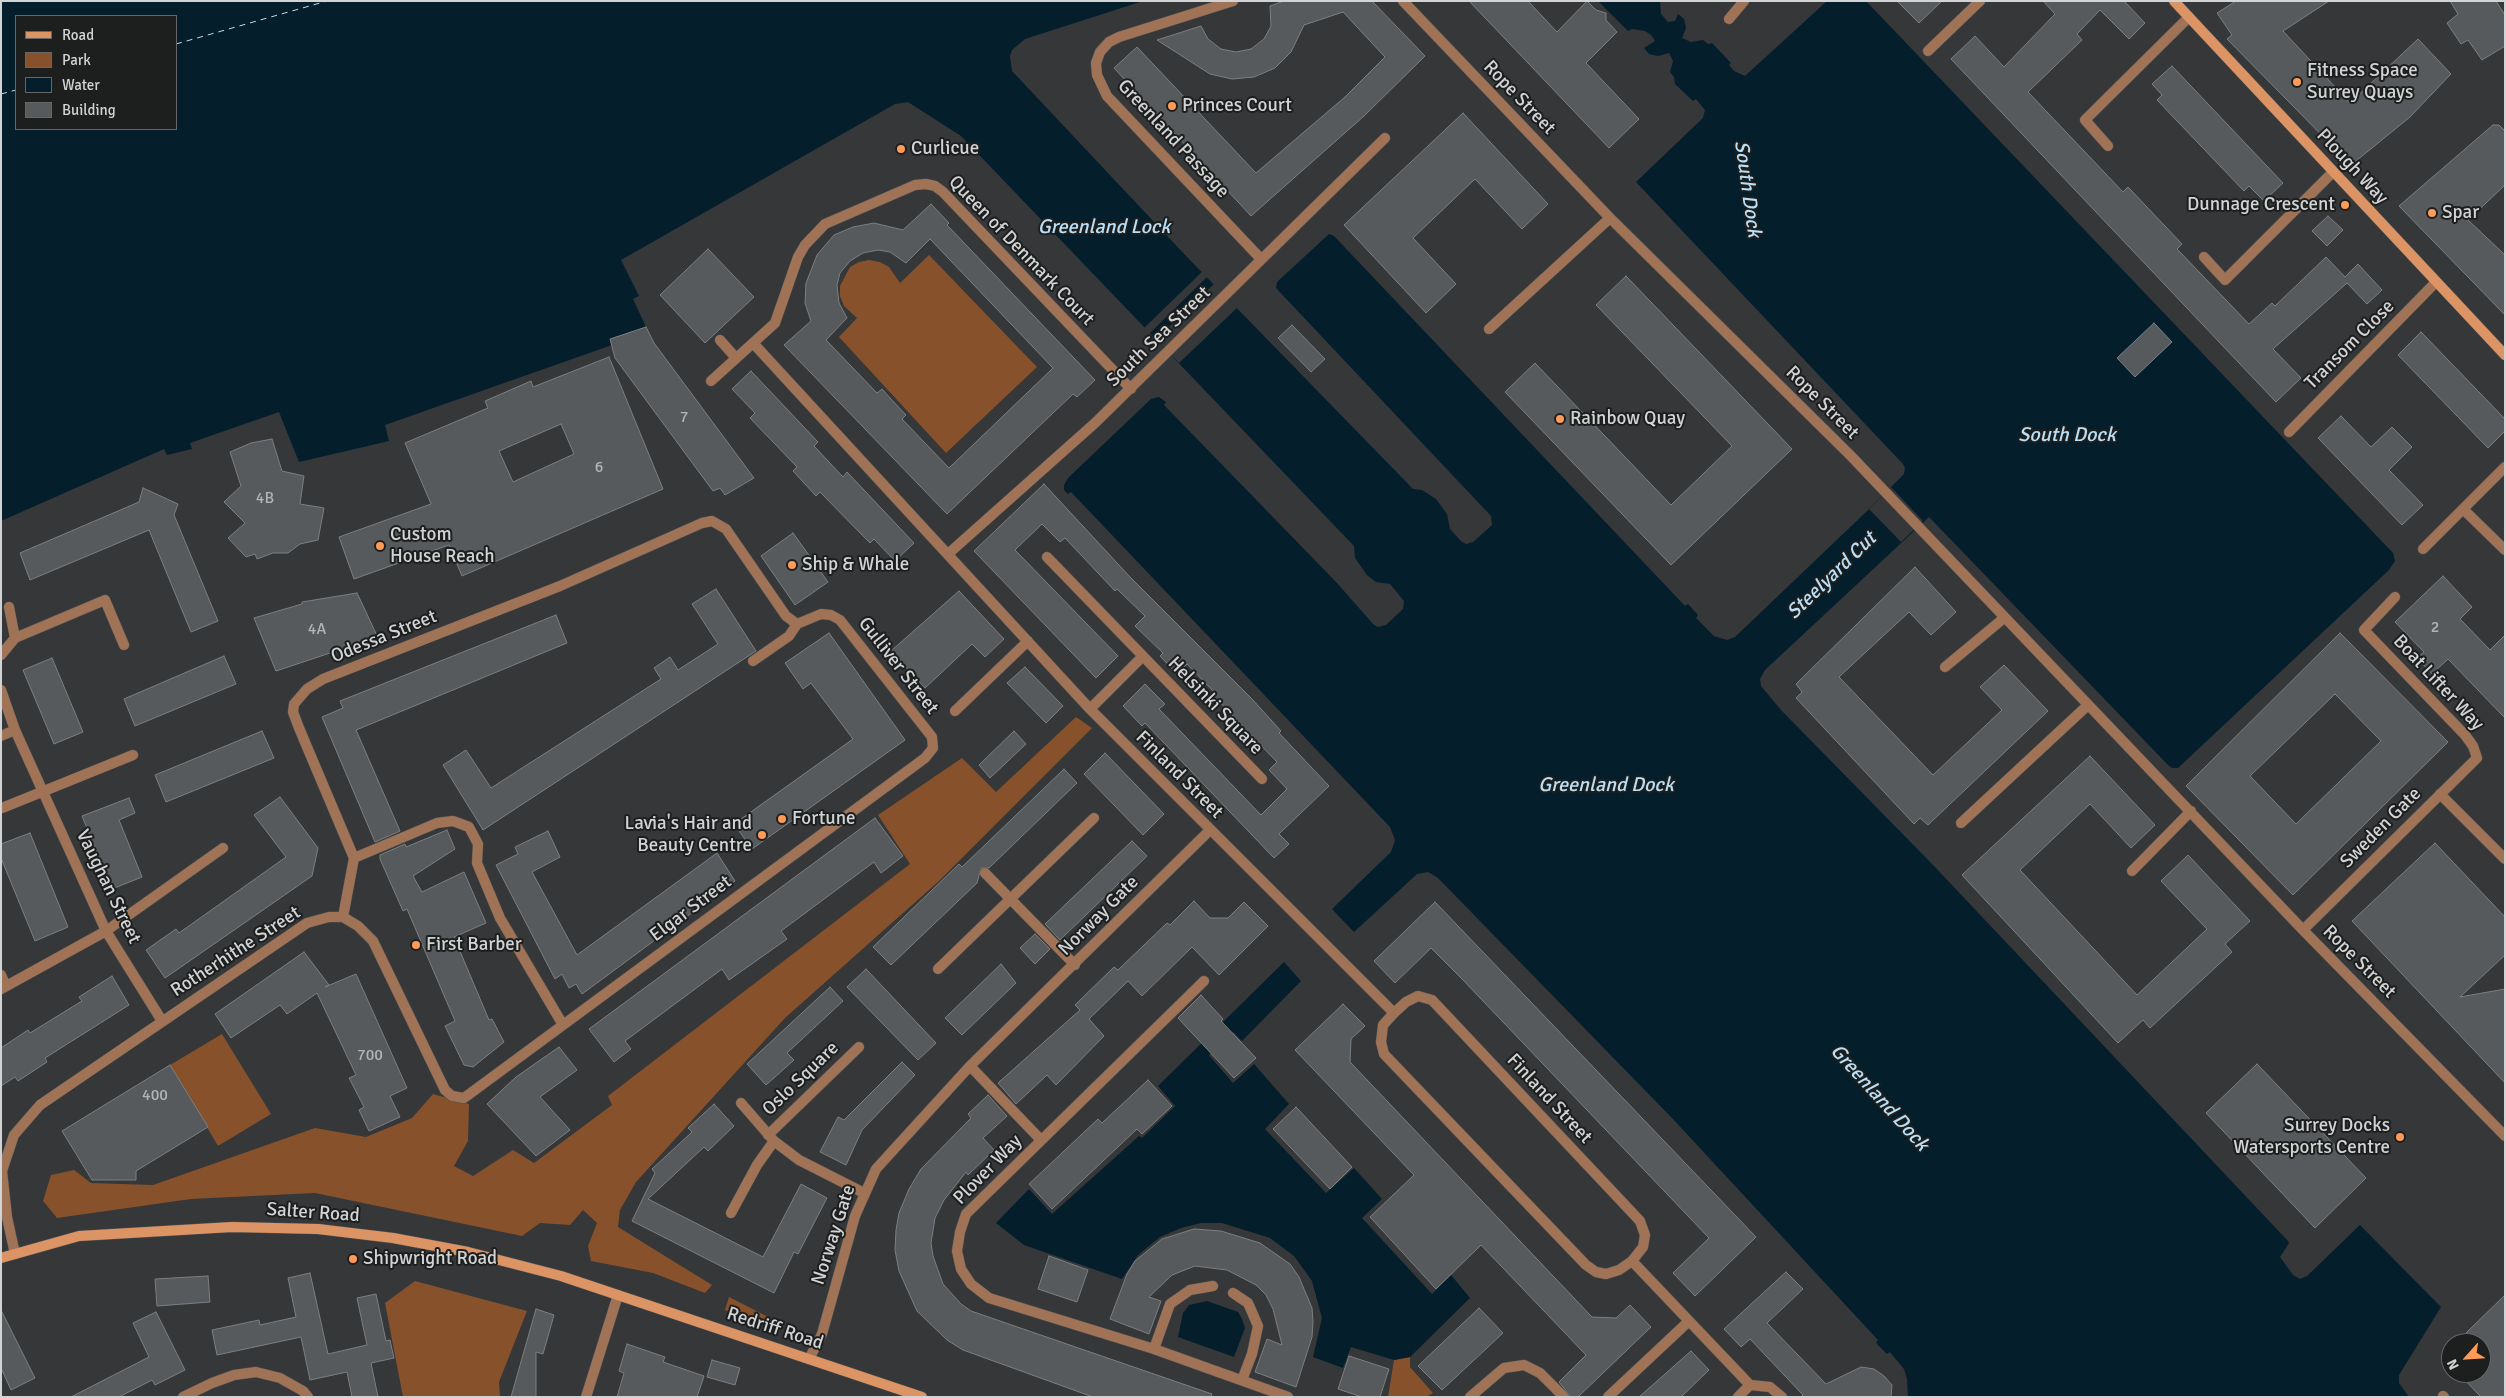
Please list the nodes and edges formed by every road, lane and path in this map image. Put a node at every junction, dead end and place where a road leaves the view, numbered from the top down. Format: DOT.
graph roads {
  1 [pos="1233,1"];
  2 [pos="1403,1"];
  3 [pos="1744,1"];
  4 [pos="1980,1"];
  5 [pos="2174,1"];
  6 [pos="2189,17"];
  7 [pos="1729,18"];
  8 [pos="1928,51"];
  9 [pos="1385,138"];
  10 [pos="2108,146"];
  11 [pos="2332,173"];
  12 [pos="1610,218"];
  13 [pos="2204,257"];
  14 [pos="1261,259"];
  15 [pos="2436,282"];
  16 [pos="1489,329"];
  17 [pos="720,340"];
  18 [pos="753,343"];
  19 [pos="2505,355"];
  20 [pos="736,358"];
  21 [pos="711,382"];
  22 [pos="1131,388"];
  23 [pos="2289,432"];
  24 [pos="2505,467"];
  25 [pos="2463,509"];
  26 [pos="2423,549"];
  27 [pos="2505,550"];
  28 [pos="948,554"];
  29 [pos="1047,557"];
  30 [pos="2395,596"];
  31 [pos="9,607"];
  32 [pos="2004,618"];
  33 [pos="797,624"];
  34 [pos="16,638"];
  35 [pos="1028,641"];
  36 [pos="124,645"];
  37 [pos="1,655"];
  38 [pos="1142,657"];
  39 [pos="753,660"];
  40 [pos="1945,667"];
  41 [pos="1,690"];
  42 [pos="2088,705"];
  43 [pos="1090,709"];
  44 [pos="955,711"];
  45 [pos="15,730"];
  46 [pos="1,736"];
  47 [pos="934,748"];
  48 [pos="133,755"];
  49 [pos="1262,779"];
  50 [pos="43,792"];
  51 [pos="2440,794"];
  52 [pos="2,808"];
  53 [pos="2191,812"];
  54 [pos="1094,818"];
  55 [pos="1961,823"];
  56 [pos="1209,831"];
  57 [pos="223,848"];
  58 [pos="354,858"];
  59 [pos="2505,859"];
  60 [pos="2132,872"];
  61 [pos="985,873"];
  62 [pos="1010,899"];
  63 [pos="343,917"];
  64 [pos="2303,930"];
  65 [pos="106,931"];
  66 [pos="1075,965"];
  67 [pos="938,969"];
  68 [pos="1,975"];
  69 [pos="1204,981"];
  70 [pos="4,988"];
  71 [pos="1394,1013"];
  72 [pos="162,1021"];
  73 [pos="563,1025"];
  74 [pos="859,1047"];
  75 [pos="970,1066"];
  76 [pos="741,1103"];
  77 [pos="2505,1136"];
  78 [pos="771,1138"];
  79 [pos="1041,1140"];
  80 [pos="2,1171"];
  81 [pos="864,1193"];
  82 [pos="731,1214"];
  83 [pos="15,1254"];
  84 [pos="1,1258"];
  85 [pos="1632,1260"];
  86 [pos="1214,1286"];
  87 [pos="1233,1293"];
  88 [pos="618,1295"];
  89 [pos="1689,1321"];
  90 [pos="1154,1349"];
  91 [pos="809,1359"];
  92 [pos="1242,1380"];
  93 [pos="1750,1384"];
  94 [pos="182,1397"];
  95 [pos="308,1397"];
  96 [pos="586,1397"];
  97 [pos="922,1397"];
  98 [pos="1288,1397"];
  99 [pos="1470,1397"];
  100 [pos="1564,1397"];
  101 [pos="1608,1397"];
  102 [pos="1738,1397"];
  103 [pos="1782,1397"];
  1 -- 14 [label="street, Greenland Passage"];
  2 -- 12 [label="street, Rope Street"];
  3 -- 7 [label="street"];
  4 -- 8 [label="street"];
  5 -- 6 [label="main road, Plough Way"];
  6 -- 10 [label="street"];
  6 -- 11 [label="main road, Plough Way"];
  9 -- 14 [label="street, South Sea Street"];
  11 -- 13 [label="street"];
  11 -- 15 [label="main road, Plough Way"];
  12 -- 16 [label="street"];
  12 -- 32 [label="street, Rope Street"];
  14 -- 22 [label="street, South Sea Street"];
  15 -- 19 [label="main road, Plough Way"];
  15 -- 23 [label="street, Transom Close"];
  17 -- 20 [label="street"];
  18 -- 20 [label="street, Queen of Denmark Court"];
  18 -- 22 [label="street, Queen of Denmark Court"];
  18 -- 28 [label="street"];
  20 -- 21 [label="street, Queen of Denmark Court"];
  22 -- 28 [label="street, South Sea Street"];
  24 -- 25 [label="street"];
  25 -- 26 [label="street"];
  25 -- 27 [label="street"];
  28 -- 35 [label="street, Finland Street"];
  29 -- 38 [label="street, Helsinki Square"];
  30 -- 51 [label="street, Boat Lifter Way"];
  31 -- 34 [label="street"];
  32 -- 40 [label="street"];
  32 -- 42 [label="street, Rope Street"];
  33 -- 39 [label="street, Gulliver Street"];
  33 -- 47 [label="street, Gulliver Street"];
  33 -- 58 [label="street, Odessa Street"];
  34 -- 36 [label="street"];
  34 -- 37 [label="street"];
  35 -- 43 [label="street, Finland Street"];
  35 -- 44 [label="street"];
  38 -- 43 [label="street, Helsinki Square"];
  38 -- 49 [label="street, Helsinki Square"];
  41 -- 45 [label="street, Vaughan Street"];
  42 -- 53 [label="street, Rope Street"];
  42 -- 55 [label="street"];
  43 -- 56 [label="street, Finland Street"];
  45 -- 46 [label="street"];
  45 -- 50 [label="street, Vaughan Street"];
  47 -- 73 [label="street, Elgar Street"];
  48 -- 50 [label="street"];
  50 -- 52 [label="street"];
  50 -- 65 [label="street, Vaughan Street"];
  51 -- 59 [label="street, Sweden Gate"];
  51 -- 64 [label="street, Sweden Gate"];
  53 -- 60 [label="street"];
  53 -- 64 [label="street, Rope Street"];
  54 -- 62 [label="street"];
  56 -- 66 [label="street, Norway Gate"];
  56 -- 71 [label="street, Finland Street"];
  57 -- 65 [label="street"];
  58 -- 63 [label="street"];
  58 -- 73 [label="street"];
  61 -- 62 [label="street"];
  62 -- 66 [label="street"];
  62 -- 67 [label="street"];
  63 -- 72 [label="street, Rotherhithe Street"];
  63 -- 73 [label="street, Elgar Street"];
  64 -- 77 [label="street, Rope Street"];
  65 -- 70 [label="street"];
  65 -- 72 [label="street, Vaughan Street"];
  66 -- 75 [label="street, Norway Gate"];
  68 -- 70 [label="street"];
  69 -- 79 [label="street, Plover Way"];
  71 -- 85 [label="street, Finland Street"];
  71 -- 85 [label="street, Finland Street"];
  72 -- 80 [label="street, Rotherhithe Street"];
  74 -- 78 [label="street, Oslo Square"];
  75 -- 79 [label="street"];
  75 -- 81 [label="street, Norway Gate"];
  76 -- 78 [label="street, Oslo Square"];
  78 -- 81 [label="street, Oslo Square"];
  78 -- 82 [label="street, Oslo Square"];
  79 -- 90 [label="street, Plover Way"];
  80 -- 83 [label="street, Rotherhithe Street"];
  81 -- 91 [label="street, Norway Gate"];
  83 -- 84 [label="main road, Salter Road"];
  83 -- 88 [label="main road, Salter Road"];
  85 -- 89 [label="street"];
  86 -- 90 [label="street"];
  87 -- 92 [label="street"];
  88 -- 91 [label="main road, Redriff Road"];
  88 -- 96 [label="street"];
  89 -- 93 [label="street"];
  89 -- 101 [label="street"];
  90 -- 92 [label="street, Plover Way"];
  91 -- 97 [label="main road, Redriff Road"];
  92 -- 98 [label="street, Plover Way"];
  93 -- 102 [label="street"];
  93 -- 103 [label="street"];
  94 -- 95 [label="street"];
  99 -- 100 [label="street"];
}
